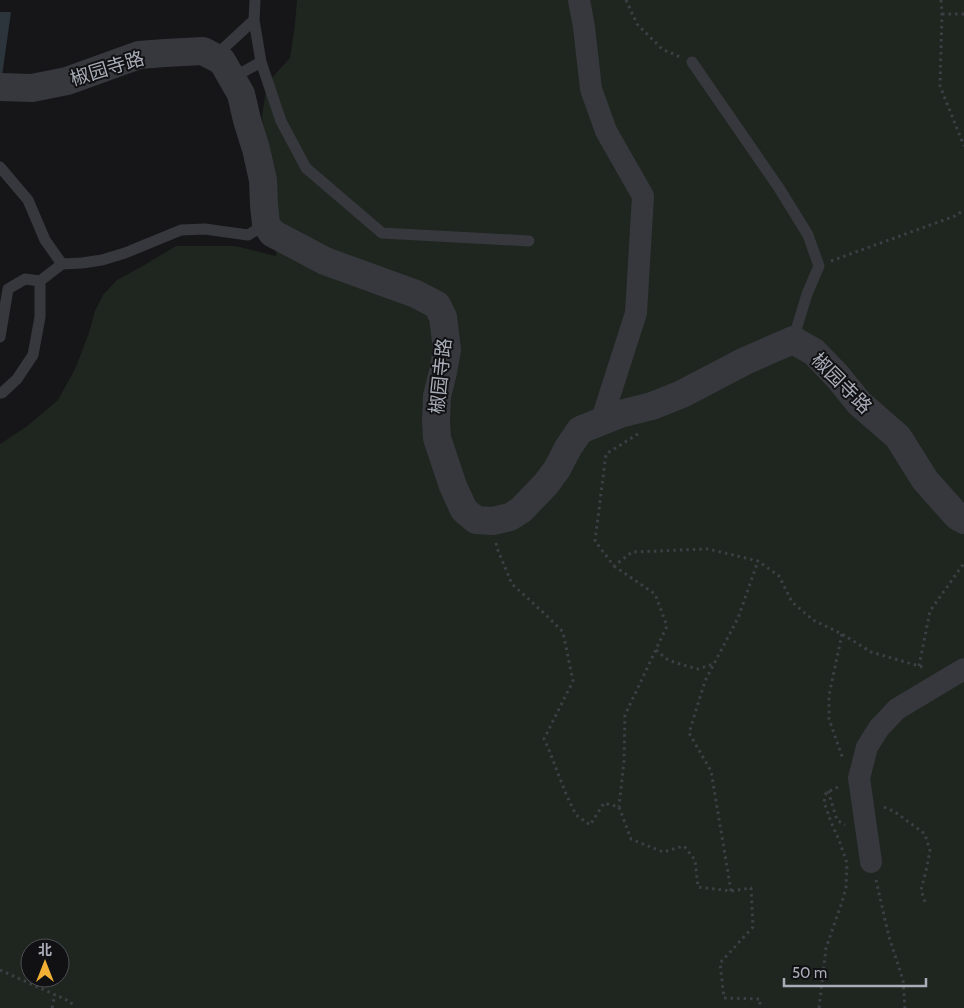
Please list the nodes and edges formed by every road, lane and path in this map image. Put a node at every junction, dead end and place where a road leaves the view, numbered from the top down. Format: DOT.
graph roads {
  1 [pos="255,0"];
  2 [pos="579,0"];
  3 [pos="626,0"];
  4 [pos="941,0"];
  5 [pos="942,14"];
  6 [pos="964,14"];
  7 [pos="254,20"];
  8 [pos="214,57"];
  9 [pos="261,62"];
  10 [pos="692,62"];
  11 [pos="231,78"];
  12 [pos="0,87"];
  13 [pos="964,146"];
  14 [pos="0,167"];
  15 [pos="964,210"];
  16 [pos="266,224"];
  17 [pos="528,241"];
  18 [pos="62,264"];
  19 [pos="819,266"];
  20 [pos="40,281"];
  21 [pos="0,337"];
  22 [pos="793,340"];
  23 [pos="2,393"];
  24 [pos="652,406"];
  25 [pos="601,422"];
  26 [pos="964,520"];
  27 [pos="493,521"];
  28 [pos="758,561"];
  29 [pos="964,564"];
  30 [pos="614,566"];
  31 [pos="842,634"];
  32 [pos="656,650"];
  33 [pos="713,664"];
  34 [pos="919,666"];
  35 [pos="959,672"];
  36 [pos="854,780"];
  37 [pos="620,807"];
  38 [pos="871,862"];
  39 [pos="731,891"];
  40 [pos="925,902"];
  41 [pos="0,970"];
  42 [pos="55,994"];
  43 [pos="52,1008"];
  44 [pos="73,1008"];
  45 [pos="760,1008"];
  46 [pos="819,1008"];
  47 [pos="905,1008"];
  1 -- 7 [label="lane"];
  2 -- 25 [label="street"];
  3 -- 10 [label="path"];
  4 -- 5 [label="path"];
  5 -- 6 [label="path"];
  5 -- 13 [label="path"];
  7 -- 8 [label="lane"];
  7 -- 9 [label="lane"];
  8 -- 11 [label="street"];
  8 -- 12 [label="street, 椒园寺路"];
  9 -- 11 [label="lane"];
  9 -- 17 [label="lane"];
  10 -- 19 [label="lane"];
  11 -- 16 [label="street"];
  14 -- 18 [label="lane"];
  15 -- 19 [label="path"];
  16 -- 18 [label="lane"];
  16 -- 27 [label="street, 椒园寺路"];
  18 -- 20 [label="lane"];
  19 -- 22 [label="lane"];
  20 -- 21 [label="lane"];
  20 -- 23 [label="lane"];
  22 -- 24 [label="street, 椒园寺路"];
  22 -- 26 [label="street, 椒园寺路"];
  24 -- 25 [label="street, 椒园寺路"];
  24 -- 30 [label="path"];
  25 -- 27 [label="street, 椒园寺路"];
  27 -- 37 [label="path"];
  28 -- 30 [label="path"];
  28 -- 31 [label="path"];
  28 -- 33 [label="path"];
  29 -- 34 [label="path"];
  30 -- 32 [label="path"];
  31 -- 34 [label="path"];
  31 -- 36 [label="path"];
  32 -- 33 [label="path"];
  32 -- 37 [label="path"];
  33 -- 39 [label="path"];
  34 -- 35 [label="path"];
  35 -- 36 [label="street"];
  36 -- 38 [label="street"];
  36 -- 40 [label="path"];
  36 -- 46 [label="path"];
  37 -- 39 [label="path"];
  38 -- 47 [label="path"];
  39 -- 45 [label="path"];
  41 -- 42 [label="path"];
  42 -- 43 [label="path"];
  42 -- 44 [label="path"];
}
